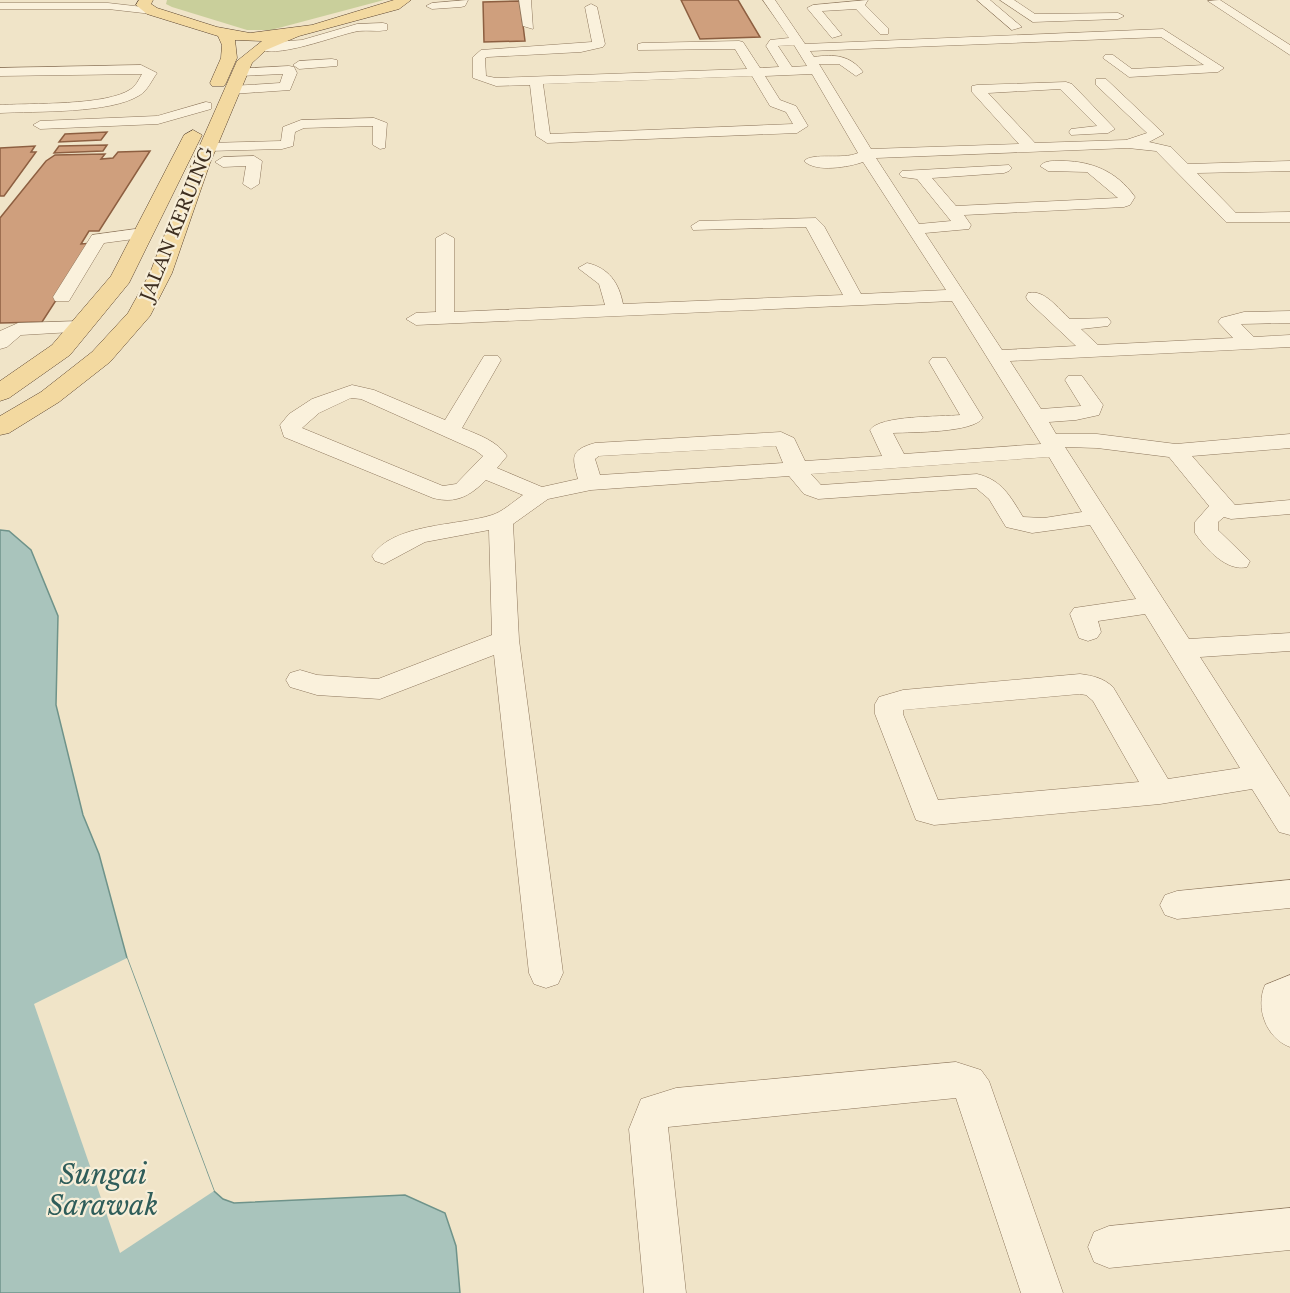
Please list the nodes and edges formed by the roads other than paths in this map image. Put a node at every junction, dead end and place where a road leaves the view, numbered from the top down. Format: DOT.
graph roads {
  1 [pos="0,0"];
  2 [pos="42,0"];
  3 [pos="96,0"];
  4 [pos="414,0"];
  5 [pos="462,0"];
  6 [pos="525,0"];
  7 [pos="983,0"];
  8 [pos="1219,0"];
  9 [pos="860,2"];
  10 [pos="1032,2"];
  11 [pos="399,3"];
  12 [pos="776,4"];
  13 [pos="1012,4"];
  14 [pos="149,5"];
  15 [pos="0,6"];
  16 [pos="432,6"];
  17 [pos="591,7"];
  18 [pos="1130,11"];
  19 [pos="529,26"];
  20 [pos="383,27"];
  21 [pos="1016,27"];
  22 [pos="301,30"];
  23 [pos="884,31"];
  24 [pos="223,33"];
  25 [pos="836,35"];
  26 [pos="261,47"];
  27 [pos="642,47"];
  28 [pos="1290,51"];
  29 [pos="806,55"];
  30 [pos="1109,58"];
  31 [pos="332,63"];
  32 [pos="788,71"];
  33 [pos="0,72"];
  34 [pos="856,72"];
  35 [pos="756,73"];
  36 [pos="238,76"];
  37 [pos="536,81"];
  38 [pos="1101,82"];
  39 [pos="206,106"];
  40 [pos="0,109"];
  41 [pos="158,120"];
  42 [pos="23,126"];
  43 [pos="196,129"];
  44 [pos="1018,135"];
  45 [pos="1128,144"];
  46 [pos="380,145"];
  47 [pos="1031,148"];
  48 [pos="866,154"];
  49 [pos="204,155"];
  50 [pos="812,161"];
  51 [pos="1290,166"];
  52 [pos="1184,169"];
  53 [pos="921,174"];
  54 [pos="879,176"];
  55 [pos="251,184"];
  56 [pos="952,210"];
  57 [pos="1290,217"];
  58 [pos="699,226"];
  59 [pos="914,229"];
  60 [pos="143,233"];
  61 [pos="445,238"];
  62 [pos="587,268"];
  63 [pos="958,294"];
  64 [pos="62,297"];
  65 [pos="1035,297"];
  66 [pos="855,300"];
  67 [pos="615,311"];
  68 [pos="138,316"];
  69 [pos="445,317"];
  70 [pos="1290,317"];
  71 [pos="89,318"];
  72 [pos="416,319"];
  73 [pos="1101,322"];
  74 [pos="1066,325"];
  75 [pos="1290,341"];
  76 [pos="0,343"];
  77 [pos="1249,343"];
  78 [pos="1093,351"];
  79 [pos="996,356"];
  80 [pos="491,360"];
  81 [pos="939,362"];
  82 [pos="1075,380"];
  83 [pos="0,393"];
  84 [pos="1034,416"];
  85 [pos="0,427"];
  86 [pos="450,430"];
  87 [pos="1290,441"];
  88 [pos="1052,445"];
  89 [pos="1176,451"];
  90 [pos="896,459"];
  91 [pos="798,467"];
  92 [pos="484,471"];
  93 [pos="540,494"];
  94 [pos="1222,507"];
  95 [pos="1290,507"];
  96 [pos="1097,517"];
  97 [pos="501,521"];
  98 [pos="384,556"];
  99 [pos="1238,561"];
  100 [pos="1152,605"];
  101 [pos="1088,632"];
  102 [pos="506,640"];
  103 [pos="1290,642"];
  104 [pos="1181,650"];
  105 [pos="300,680"];
  106 [pos="1260,776"];
  107 [pos="1160,792"];
  108 [pos="1290,823"];
  109 [pos="1290,894"];
  110 [pos="1177,905"];
  111 [pos="546,973"];
  112 [pos="1290,991"];
  113 [pos="1290,1030"];
  114 [pos="1290,1229"];
  115 [pos="1109,1247"];
  116 [pos="665,1293"];
  117 [pos="1042,1293"];
  1 -- 2 [label="street"];
  2 -- 3 [label="street"];
  4 -- 11 [label="street"];
  5 -- 16 [label="street"];
  6 -- 19 [label="street"];
  7 -- 21 [label="street"];
  8 -- 28 [label="street"];
  9 -- 23 [label="street"];
  9 -- 25 [label="street"];
  10 -- 13 [label="street"];
  11 -- 22 [label="main road"];
  12 -- 29 [label="street"];
  13 -- 18 [label="street"];
  14 -- 15 [label="street"];
  14 -- 24 [label="main road"];
  17 -- 37 [label="street"];
  20 -- 26 [label="street"];
  22 -- 24 [label="main road"];
  22 -- 26 [label="main road, JALAN KERUING"];
  24 -- 39 [label="main road, JALAN KERUING"];
  26 -- 36 [label="main road, JALAN KERUING"];
  27 -- 35 [label="street"];
  29 -- 30 [label="street"];
  29 -- 32 [label="street"];
  29 -- 32 [label="street"];
  29 -- 34 [label="street"];
  29 -- 48 [label="street"];
  31 -- 36 [label="street"];
  32 -- 35 [label="street"];
  33 -- 40 [label="street"];
  35 -- 37 [label="street"];
  35 -- 37 [label="street"];
  36 -- 49 [label="main road, JALAN KERUING"];
  38 -- 45 [label="street"];
  39 -- 41 [label="street"];
  39 -- 43 [label="main road, JALAN KERUING"];
  41 -- 42 [label="street"];
  41 -- 43 [label="street"];
  43 -- 60 [label="main road, JALAN KERUING"];
  44 -- 44 [label="street"];
  44 -- 47 [label="street"];
  45 -- 47 [label="street"];
  45 -- 52 [label="street"];
  46 -- 49 [label="street"];
  47 -- 48 [label="street"];
  48 -- 50 [label="street"];
  48 -- 54 [label="street"];
  49 -- 55 [label="street"];
  49 -- 68 [label="main road, JALAN KERUING"];
  51 -- 52 [label="street"];
  52 -- 57 [label="street"];
  53 -- 54 [label="street"];
  53 -- 56 [label="street"];
  53 -- 56 [label="street"];
  54 -- 59 [label="street"];
  56 -- 59 [label="street"];
  58 -- 66 [label="street"];
  59 -- 63 [label="street"];
  60 -- 64 [label="street"];
  60 -- 71 [label="main road, JALAN KERUING"];
  61 -- 69 [label="street"];
  62 -- 67 [label="street"];
  63 -- 66 [label="street"];
  63 -- 79 [label="street"];
  65 -- 74 [label="street"];
  66 -- 67 [label="street"];
  67 -- 69 [label="street"];
  68 -- 71 [label="main road"];
  68 -- 85 [label="main road, JALAN KERUING"];
  69 -- 72 [label="street"];
  70 -- 77 [label="street"];
  71 -- 76 [label="street"];
  71 -- 83 [label="main road, JALAN KERUING"];
  73 -- 74 [label="street"];
  74 -- 78 [label="street"];
  75 -- 77 [label="street"];
  77 -- 78 [label="street"];
  78 -- 79 [label="street"];
  79 -- 84 [label="street"];
  80 -- 86 [label="street"];
  81 -- 90 [label="street"];
  82 -- 84 [label="street"];
  84 -- 88 [label="street"];
  86 -- 92 [label="street"];
  86 -- 92 [label="street"];
  87 -- 89 [label="street"];
  88 -- 89 [label="street"];
  88 -- 90 [label="street"];
  88 -- 96 [label="street"];
  89 -- 94 [label="street"];
  90 -- 91 [label="street"];
  91 -- 93 [label="street"];
  91 -- 96 [label="street"];
  92 -- 93 [label="street"];
  93 -- 97 [label="street"];
  94 -- 95 [label="street"];
  94 -- 99 [label="street"];
  96 -- 100 [label="street"];
  97 -- 98 [label="street"];
  97 -- 102 [label="street"];
  100 -- 101 [label="street"];
  100 -- 104 [label="street"];
  102 -- 105 [label="street"];
  102 -- 111 [label="street"];
  103 -- 104 [label="street"];
  104 -- 106 [label="street"];
  106 -- 107 [label="street"];
  106 -- 108 [label="street"];
  107 -- 107 [label="street"];
  109 -- 110 [label="street"];
  112 -- 113 [label="street"];
  114 -- 115 [label="street"];
  116 -- 117 [label="street"];
}
